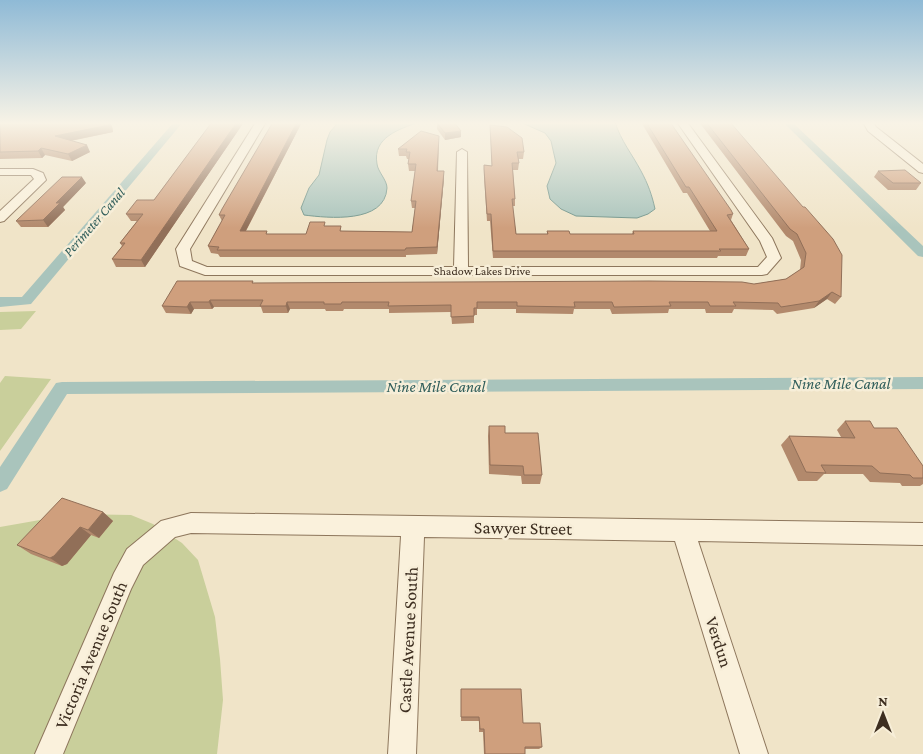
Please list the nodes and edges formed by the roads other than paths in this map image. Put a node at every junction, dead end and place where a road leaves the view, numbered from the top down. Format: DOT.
graph roads {
  1 [pos="239,157"];
  2 [pos="462,157"];
  3 [pos="707,157"];
  4 [pos="907,157"];
  5 [pos="923,170"];
  6 [pos="0,172"];
  7 [pos="0,218"];
  8 [pos="461,271"];
  9 [pos="413,526"];
  10 [pos="683,530"];
  11 [pos="923,534"];
  12 [pos="135,557"];
  13 [pos="49,754"];
  14 [pos="402,754"];
  15 [pos="754,754"];
  1 -- 8 [label="street, Shadow Lakes Drive"];
  2 -- 8 [label="street"];
  3 -- 8 [label="street, Shadow Lakes Drive"];
  4 -- 5 [label="street"];
  6 -- 7 [label="street"];
  9 -- 10 [label="street, Sawyer Street"];
  9 -- 12 [label="street, Sawyer Street"];
  9 -- 14 [label="street, Castle Avenue South"];
  10 -- 11 [label="street, Sawyer Street"];
  10 -- 15 [label="street, Verdun"];
  12 -- 13 [label="street, Victoria Avenue South"];
}
